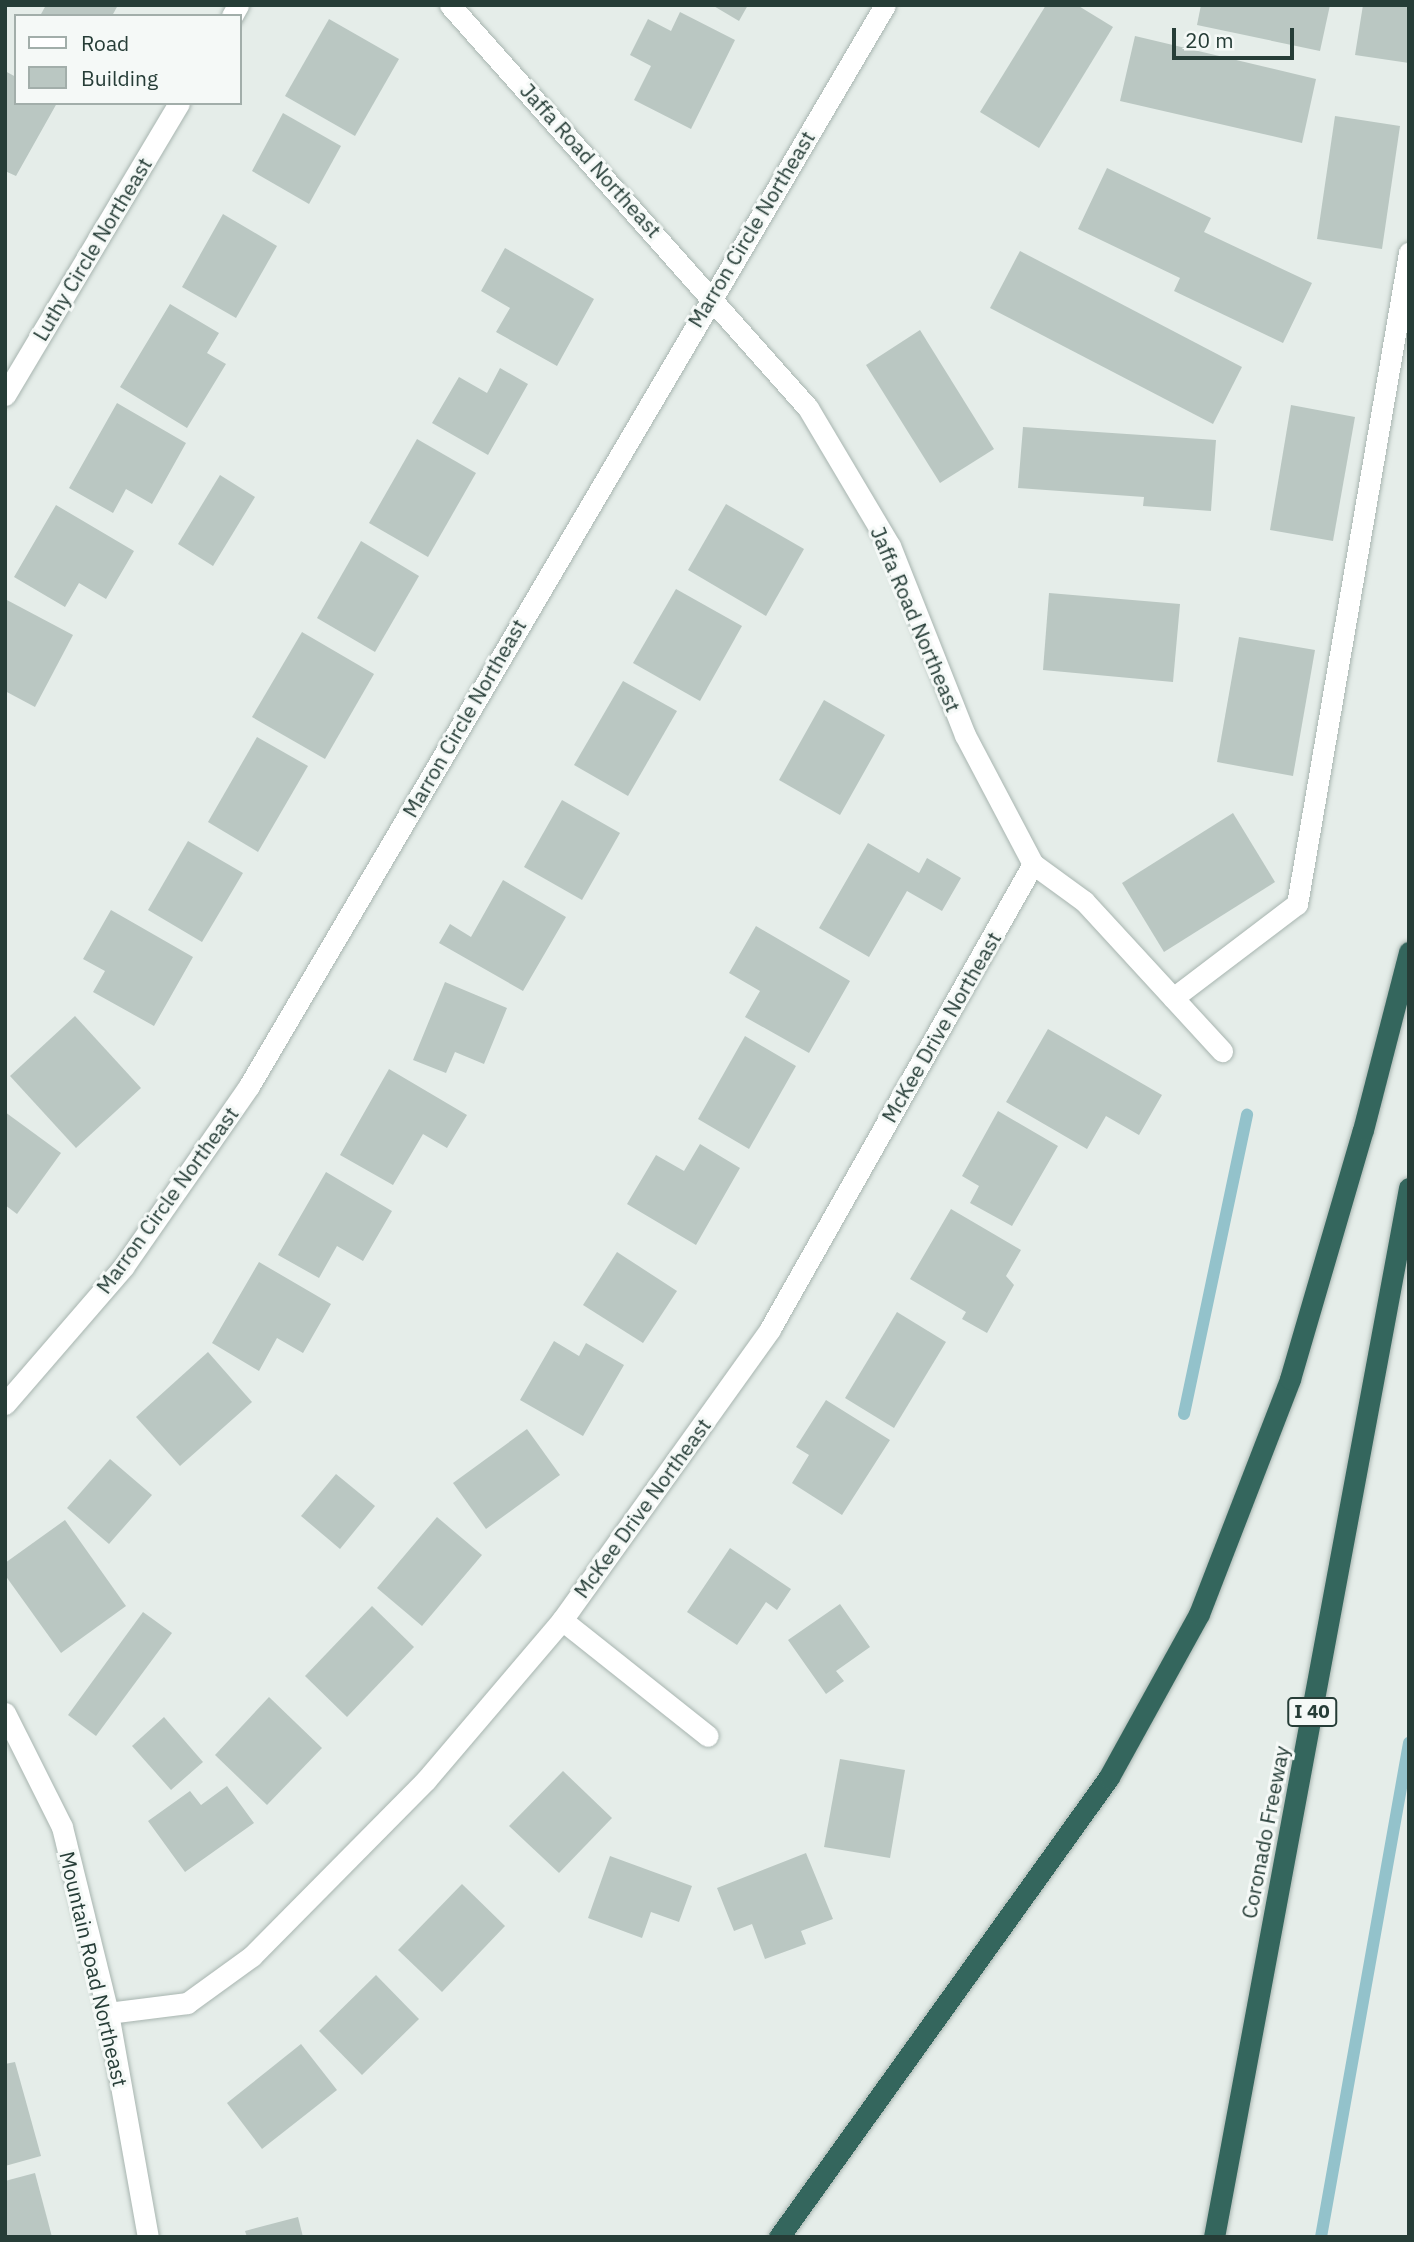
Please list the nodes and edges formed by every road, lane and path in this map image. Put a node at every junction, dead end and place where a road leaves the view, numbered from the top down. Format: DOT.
graph roads {
  1 [pos="450,5"];
  2 [pos="885,5"];
  3 [pos="178,105"];
  4 [pos="1409,253"];
  5 [pos="712,294"];
  6 [pos="5,395"];
  7 [pos="1033,864"];
  8 [pos="1409,951"];
  9 [pos="1172,998"];
  10 [pos="1222,1051"];
  11 [pos="1409,1188"];
  12 [pos="5,1404"];
  13 [pos="562,1620"];
  14 [pos="5,1713"];
  15 [pos="708,1736"];
  16 [pos="108,2013"];
  17 [pos="148,2237"];
  18 [pos="779,2237"];
  19 [pos="1214,2237"];
  1 -- 5 [label="street, Jaffa Road Northeast"];
  2 -- 5 [label="street, Marron Circle Northeast"];
  3 -- 6 [label="street, Luthy Circle Northeast"];
  4 -- 9 [label="street"];
  5 -- 7 [label="street, Jaffa Road Northeast"];
  5 -- 12 [label="street, Marron Circle Northeast"];
  7 -- 9 [label="street"];
  7 -- 13 [label="street, McKee Drive Northeast"];
  8 -- 18 [label="highway"];
  9 -- 10 [label="street"];
  11 -- 19 [label="highway, Coronado Freeway / I 40"];
  13 -- 15 [label="street"];
  13 -- 16 [label="street, McKee Drive Northeast"];
  14 -- 16 [label="street, Mountain Road Northeast"];
  16 -- 17 [label="street, Mountain Road Northeast"];
}
